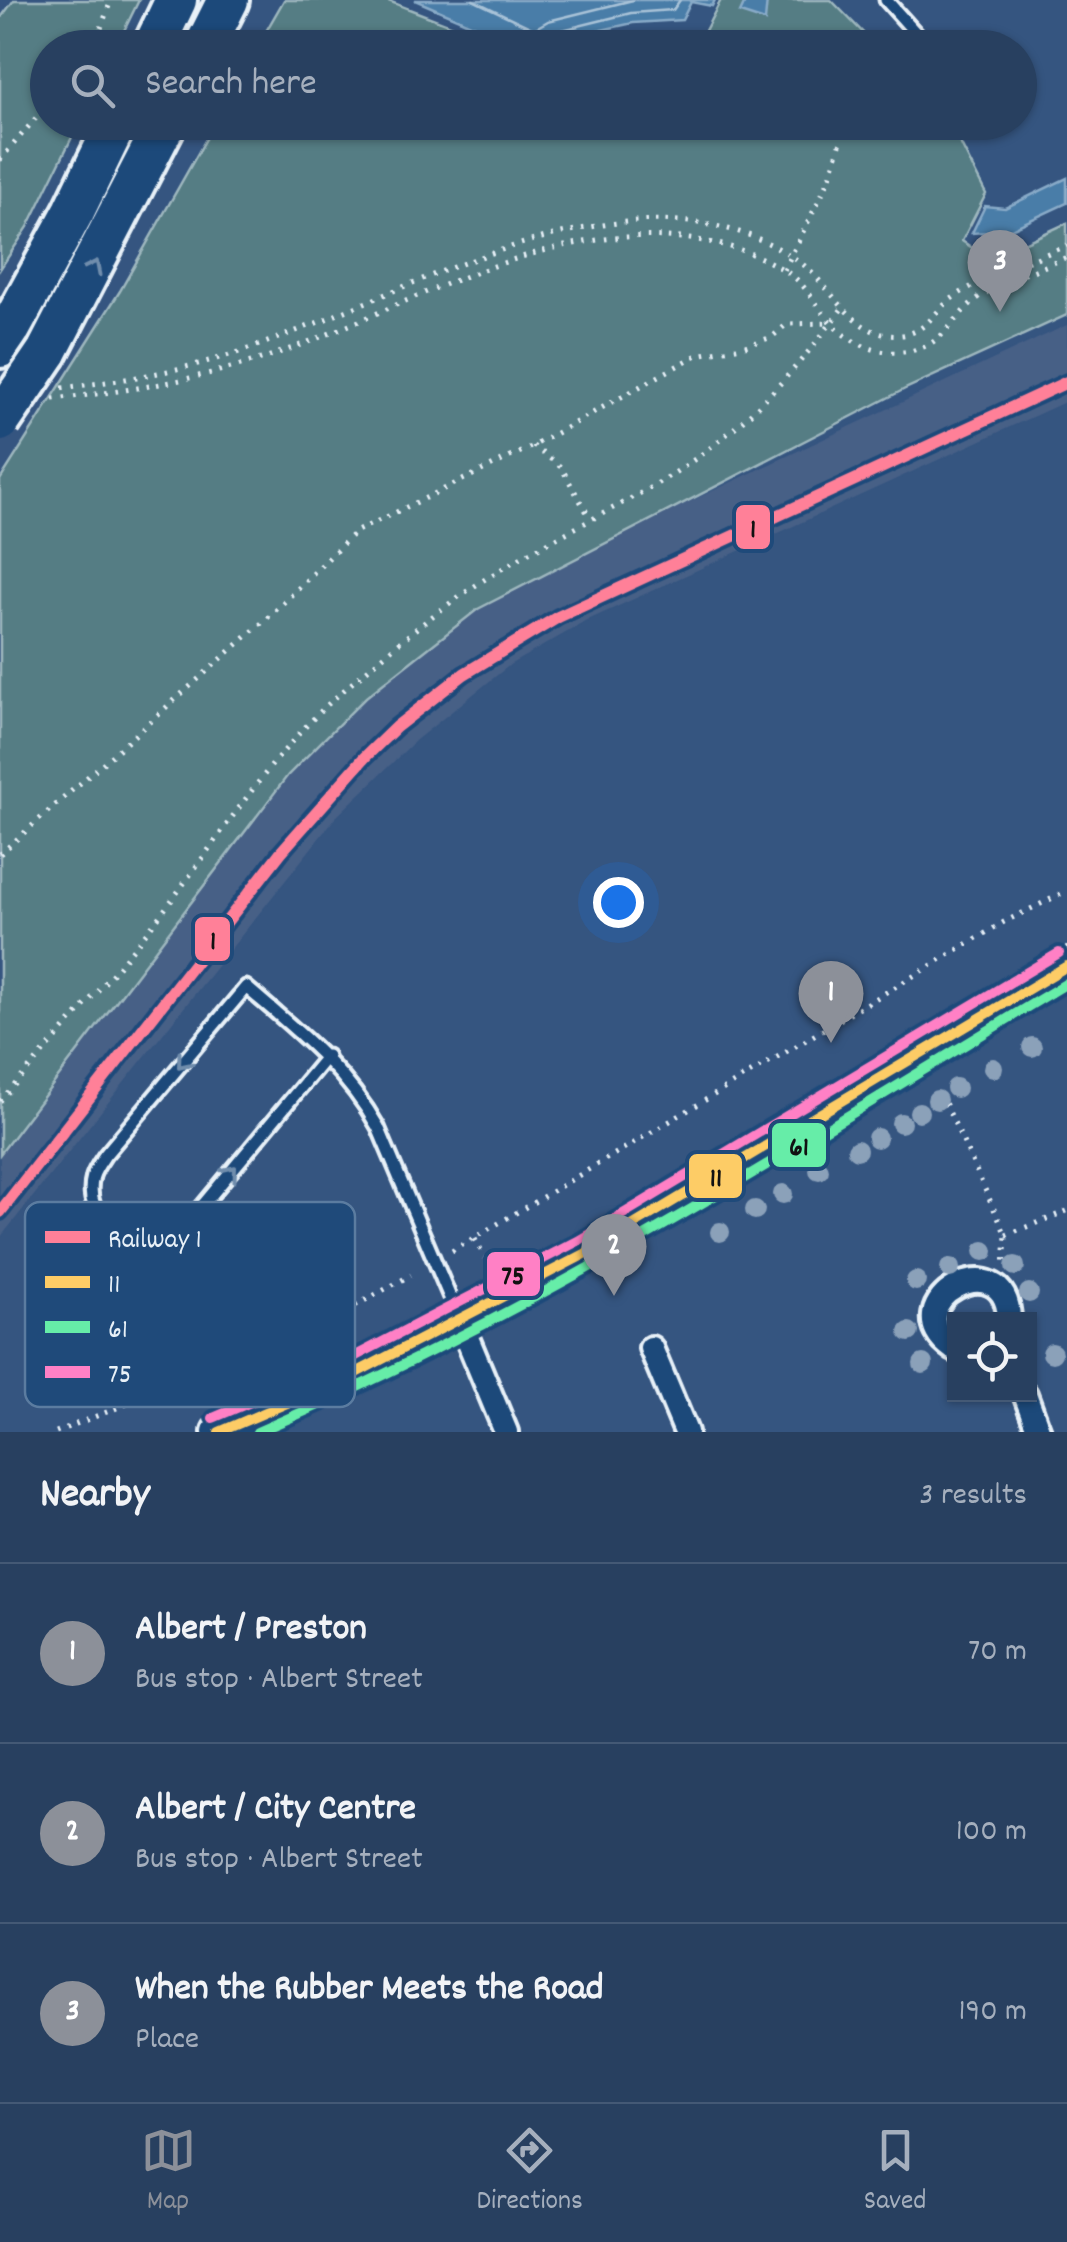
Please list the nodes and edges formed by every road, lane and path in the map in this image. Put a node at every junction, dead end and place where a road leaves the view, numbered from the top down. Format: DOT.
graph roads {
  1 [pos="111,0"];
  2 [pos="176,0"];
  3 [pos="228,0"];
  4 [pos="886,0"];
  5 [pos="100,30"];
  6 [pos="162,30"];
  7 [pos="213,30"];
  8 [pos="913,30"];
  9 [pos="30,125"];
  10 [pos="108,140"];
  11 [pos="158,140"];
  12 [pos="842,140"];
  13 [pos="0,160"];
  14 [pos="1067,245"];
  15 [pos="792,256"];
  16 [pos="1067,257"];
  17 [pos="784,270"];
  18 [pos="843,307"];
  19 [pos="831,323"];
  20 [pos="0,347"];
  21 [pos="50,371"];
  22 [pos="50,400"];
  23 [pos="0,422"];
  24 [pos="533,446"];
  25 [pos="590,518"];
  26 [pos="0,854"];
  27 [pos="1067,891"];
  28 [pos="1067,966"];
  29 [pos="327,1056"];
  30 [pos="942,1094"];
  31 [pos="0,1101"];
  32 [pos="93,1202"];
  33 [pos="205,1202"];
  34 [pos="1067,1211"];
  35 [pos="1006,1235"];
  36 [pos="476,1239"];
  37 [pos="452,1251"];
  38 [pos="485,1258"];
  39 [pos="411,1275"];
  40 [pos="998,1290"];
  41 [pos="355,1305"];
  42 [pos="1008,1312"];
  43 [pos="460,1321"];
  44 [pos="947,1340"];
  45 [pos="651,1348"];
  46 [pos="355,1374"];
  47 [pos="1028,1402"];
  48 [pos="121,1407"];
  49 [pos="278,1407"];
  50 [pos="56,1432"];
  51 [pos="219,1432"];
  52 [pos="506,1432"];
  53 [pos="686,1432"];
  54 [pos="1040,1432"];
  1 -- 5 [label="path"];
  2 -- 6 [label="highway"];
  3 -- 7 [label="highway"];
  4 -- 8 [label="lane"];
  9 -- 13 [label="path"];
  10 -- 20 [label="highway"];
  21 -- 11 [label="highway, one-way"];
  12 -- 15 [label="path"];
  14 -- 18 [label="path"];
  15 -- 17 [label="path"];
  15 -- 18 [label="path"];
  15 -- 21 [label="path"];
  16 -- 19 [label="path"];
  17 -- 19 [label="path"];
  17 -- 22 [label="path"];
  18 -- 19 [label="path"];
  19 -- 24 [label="path"];
  19 -- 25 [label="path"];
  21 -- 23 [label="highway, bridge"];
  24 -- 25 [label="path"];
  24 -- 26 [label="path"];
  25 -- 31 [label="path"];
  27 -- 36 [label="path"];
  28 -- 43 [label="main road"];
  29 -- 32 [label="lane, one-way"];
  33 -- 29 [label="lane, one-way"];
  29 -- 43 [label="lane"];
  30 -- 35 [label="path"];
  34 -- 35 [label="path"];
  35 -- 40 [label="path"];
  36 -- 37 [label="path"];
  36 -- 38 [label="path"];
  39 -- 41 [label="path"];
  40 -- 42 [label="street"];
  40 -- 44 [label="street"];
  43 -- 46 [label="main road"];
  43 -- 52 [label="street"];
  45 -- 53 [label="street"];
  47 -- 54 [label="street"];
  48 -- 50 [label="path"];
  49 -- 51 [label="main road"];
}
